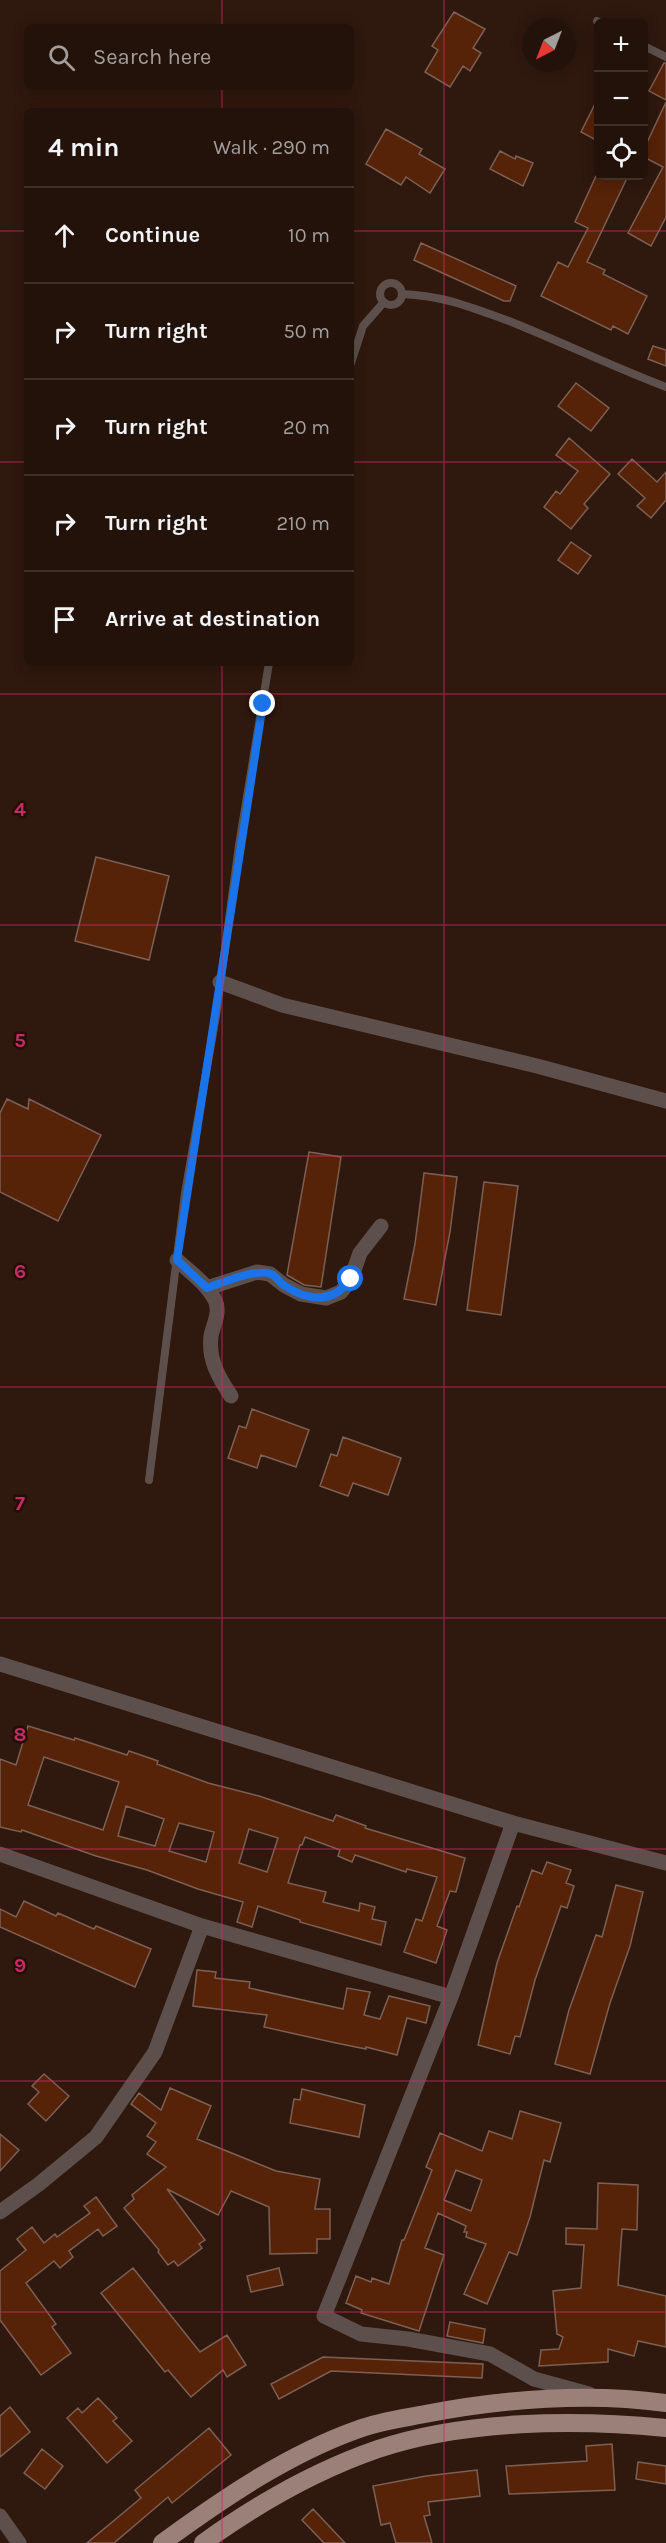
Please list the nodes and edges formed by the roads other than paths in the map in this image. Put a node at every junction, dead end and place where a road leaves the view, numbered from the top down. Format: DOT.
graph roads {
  1 [pos="648,48"];
  2 [pos="666,57"];
  3 [pos="403,294"];
  4 [pos="384,302"];
  5 [pos="354,354"];
  6 [pos="666,387"];
  7 [pos="269,666"];
  8 [pos="220,982"];
  9 [pos="666,1101"];
  10 [pos="381,1226"];
  11 [pos="177,1260"];
  12 [pos="207,1288"];
  13 [pos="231,1396"];
  14 [pos="149,1480"];
  15 [pos="0,1664"];
  16 [pos="513,1823"];
  17 [pos="0,1854"];
  18 [pos="666,1863"];
  19 [pos="202,1926"];
  20 [pos="451,1997"];
  21 [pos="0,2212"];
  22 [pos="601,2397"];
  23 [pos="666,2403"];
  24 [pos="666,2428"];
  25 [pos="0,2516"];
  26 [pos="19,2543"];
  27 [pos="162,2543"];
  28 [pos="202,2543"];
  1 -- 2 [label="lane"];
  3 -- 4 [label="lane"];
  3 -- 4 [label="lane"];
  3 -- 6 [label="lane"];
  4 -- 5 [label="lane"];
  7 -- 8 [label="lane"];
  8 -- 9 [label="street"];
  8 -- 11 [label="lane"];
  10 -- 12 [label="street"];
  11 -- 12 [label="street"];
  11 -- 14 [label="lane"];
  12 -- 13 [label="street"];
  15 -- 16 [label="street"];
  16 -- 18 [label="street"];
  16 -- 20 [label="street"];
  17 -- 19 [label="street"];
  19 -- 20 [label="street"];
  19 -- 21 [label="street"];
  20 -- 22 [label="street"];
  22 -- 23 [label="main road"];
  22 -- 27 [label="main road"];
  24 -- 28 [label="main road"];
  25 -- 26 [label="street"];
}
